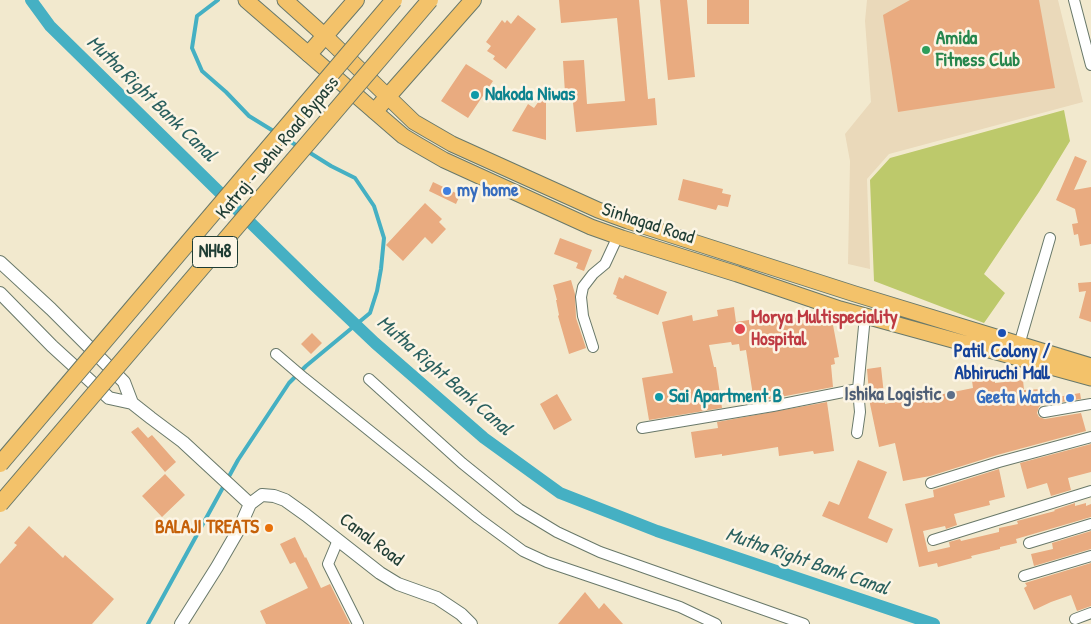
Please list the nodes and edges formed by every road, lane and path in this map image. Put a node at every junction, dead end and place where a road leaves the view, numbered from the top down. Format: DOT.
graph roads {
  1 [pos="246,0"];
  2 [pos="284,0"];
  3 [pos="356,0"];
  4 [pos="394,0"];
  5 [pos="430,0"];
  6 [pos="473,0"];
  7 [pos="1074,0"];
  8 [pos="325,36"];
  9 [pos="310,54"];
  10 [pos="1091,65"];
  11 [pos="388,96"];
  12 [pos="375,111"];
  13 [pos="618,236"];
  14 [pos="1050,238"];
  15 [pos="0,262"];
  16 [pos="0,293"];
  17 [pos="865,316"];
  18 [pos="1020,345"];
  19 [pos="593,347"];
  20 [pos="276,354"];
  21 [pos="1091,366"];
  22 [pos="1091,378"];
  23 [pos="370,379"];
  24 [pos="858,389"];
  25 [pos="132,403"];
  26 [pos="1091,404"];
  27 [pos="1044,412"];
  28 [pos="642,428"];
  29 [pos="857,433"];
  30 [pos="1091,437"];
  31 [pos="0,464"];
  32 [pos="931,483"];
  33 [pos="1091,491"];
  34 [pos="0,504"];
  35 [pos="250,504"];
  36 [pos="1091,524"];
  37 [pos="338,540"];
  38 [pos="933,540"];
  39 [pos="1029,543"];
  40 [pos="1091,556"];
  41 [pos="1024,576"];
  42 [pos="1091,613"];
  43 [pos="1075,619"];
  44 [pos="181,624"];
  45 [pos="358,624"];
  46 [pos="471,624"];
  47 [pos="716,624"];
  48 [pos="804,624"];
  1 -- 9 [label="main road, Sinhagad Road"];
  2 -- 8 [label="main road, Sinhagad Road"];
  3 -- 8 [label="highway"];
  4 -- 31 [label="highway, Katraj - Dehu Road Bypass / NH48, bridge"];
  5 -- 34 [label="highway, Katraj - Dehu Road Bypass / NH48, bridge"];
  6 -- 11 [label="highway"];
  7 -- 10 [label="street"];
  8 -- 9 [label="highway"];
  8 -- 11 [label="main road, Sinhagad Road"];
  9 -- 12 [label="main road, Sinhagad Road"];
  11 -- 12 [label="highway"];
  11 -- 18 [label="main road, Sinhagad Road"];
  12 -- 13 [label="main road, Sinhagad Road"];
  13 -- 17 [label="main road, Sinhagad Road"];
  13 -- 19 [label="street"];
  14 -- 18 [label="street"];
  15 -- 25 [label="street"];
  16 -- 25 [label="street"];
  17 -- 22 [label="main road, Sinhagad Road"];
  17 -- 24 [label="street"];
  18 -- 21 [label="main road, Sinhagad Road"];
  20 -- 47 [label="street"];
  23 -- 48 [label="street"];
  24 -- 28 [label="street"];
  24 -- 29 [label="street"];
  25 -- 35 [label="street"];
  26 -- 27 [label="street"];
  30 -- 32 [label="street"];
  33 -- 38 [label="street"];
  35 -- 37 [label="street, Canal Road"];
  35 -- 44 [label="street"];
  36 -- 39 [label="street"];
  37 -- 45 [label="street"];
  37 -- 46 [label="street, Canal Road"];
  40 -- 41 [label="street"];
  42 -- 43 [label="street"];
}
